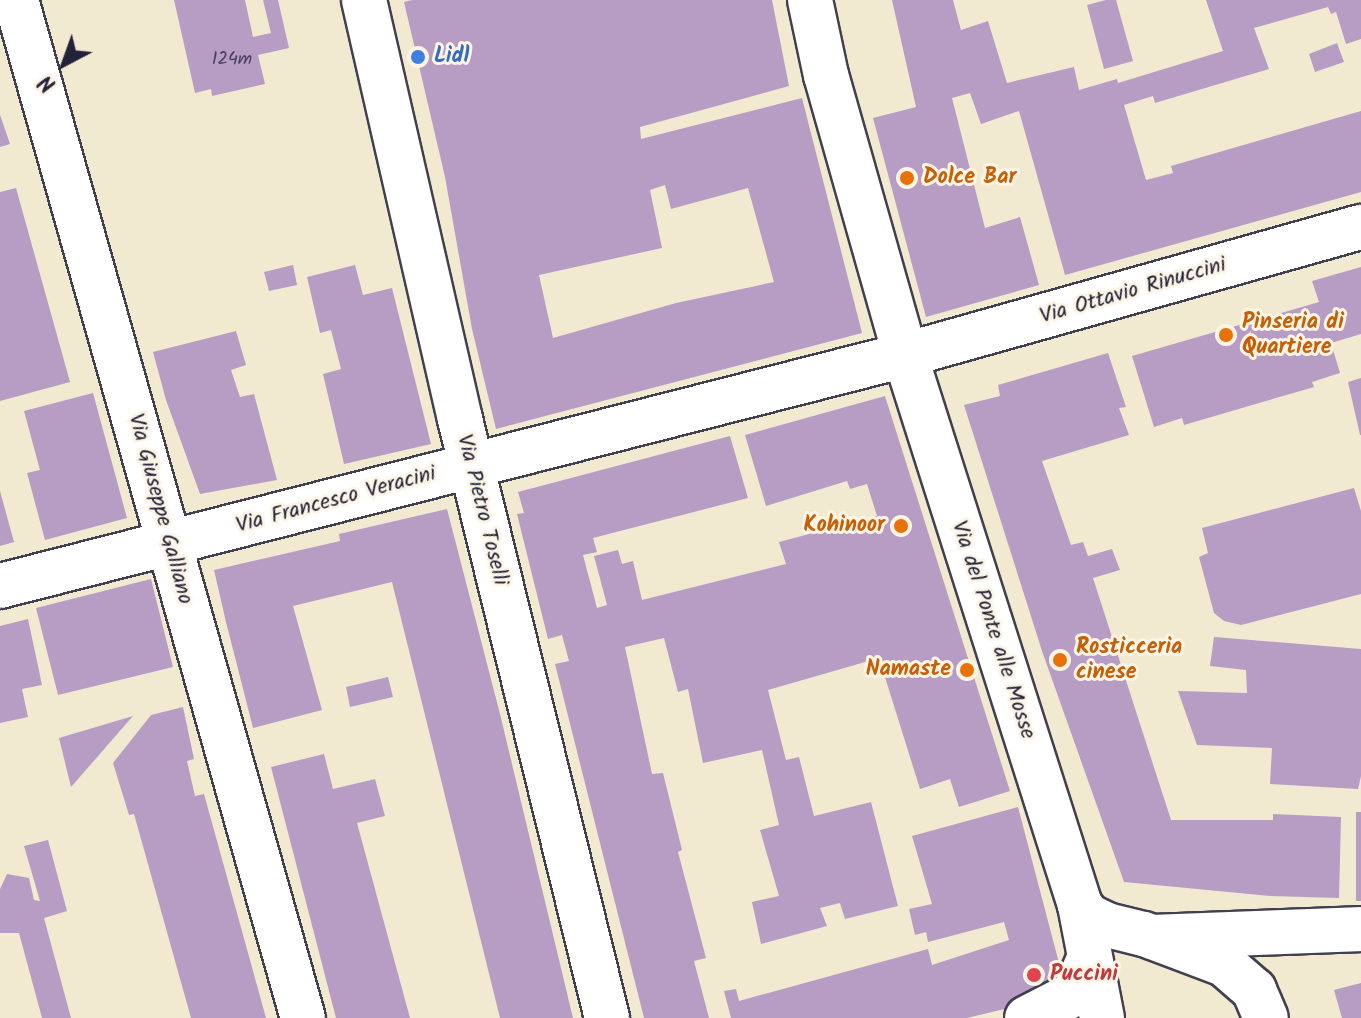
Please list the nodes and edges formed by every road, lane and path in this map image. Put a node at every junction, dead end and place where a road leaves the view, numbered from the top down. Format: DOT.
graph roads {
  1 [pos="16,0"];
  2 [pos="364,0"];
  3 [pos="810,0"];
  4 [pos="1361,227"];
  5 [pos="905,355"];
  6 [pos="472,466"];
  7 [pos="169,544"];
  8 [pos="0,586"];
  9 [pos="1080,905"];
  10 [pos="1361,929"];
  11 [pos="1153,937"];
  12 [pos="1089,959"];
  13 [pos="303,1018"];
  14 [pos="607,1018"];
  15 [pos="1027,1018"];
  16 [pos="1102,1018"];
  17 [pos="1266,1018"];
  1 -- 7 [label="street, Via Giuseppe Galliano"];
  2 -- 6 [label="street, Via Pietro Toselli"];
  3 -- 5 [label="street, Via del Ponte alle Mosse"];
  4 -- 5 [label="street, Via Ottavio Rinuccini"];
  5 -- 6 [label="street, Via Francesco Veracini"];
  5 -- 9 [label="street, Via del Ponte alle Mosse"];
  6 -- 7 [label="street, Via Francesco Veracini"];
  6 -- 14 [label="street, Via Pietro Toselli"];
  7 -- 8 [label="street, Via Francesco Veracini"];
  7 -- 13 [label="street, Via Giuseppe Galliano"];
  9 -- 11 [label="street"];
  9 -- 12 [label="street, Via del Ponte alle Mosse"];
  10 -- 11 [label="street"];
  11 -- 17 [label="street"];
  12 -- 15 [label="street"];
  12 -- 16 [label="street, Via del Ponte alle Mosse"];
}
